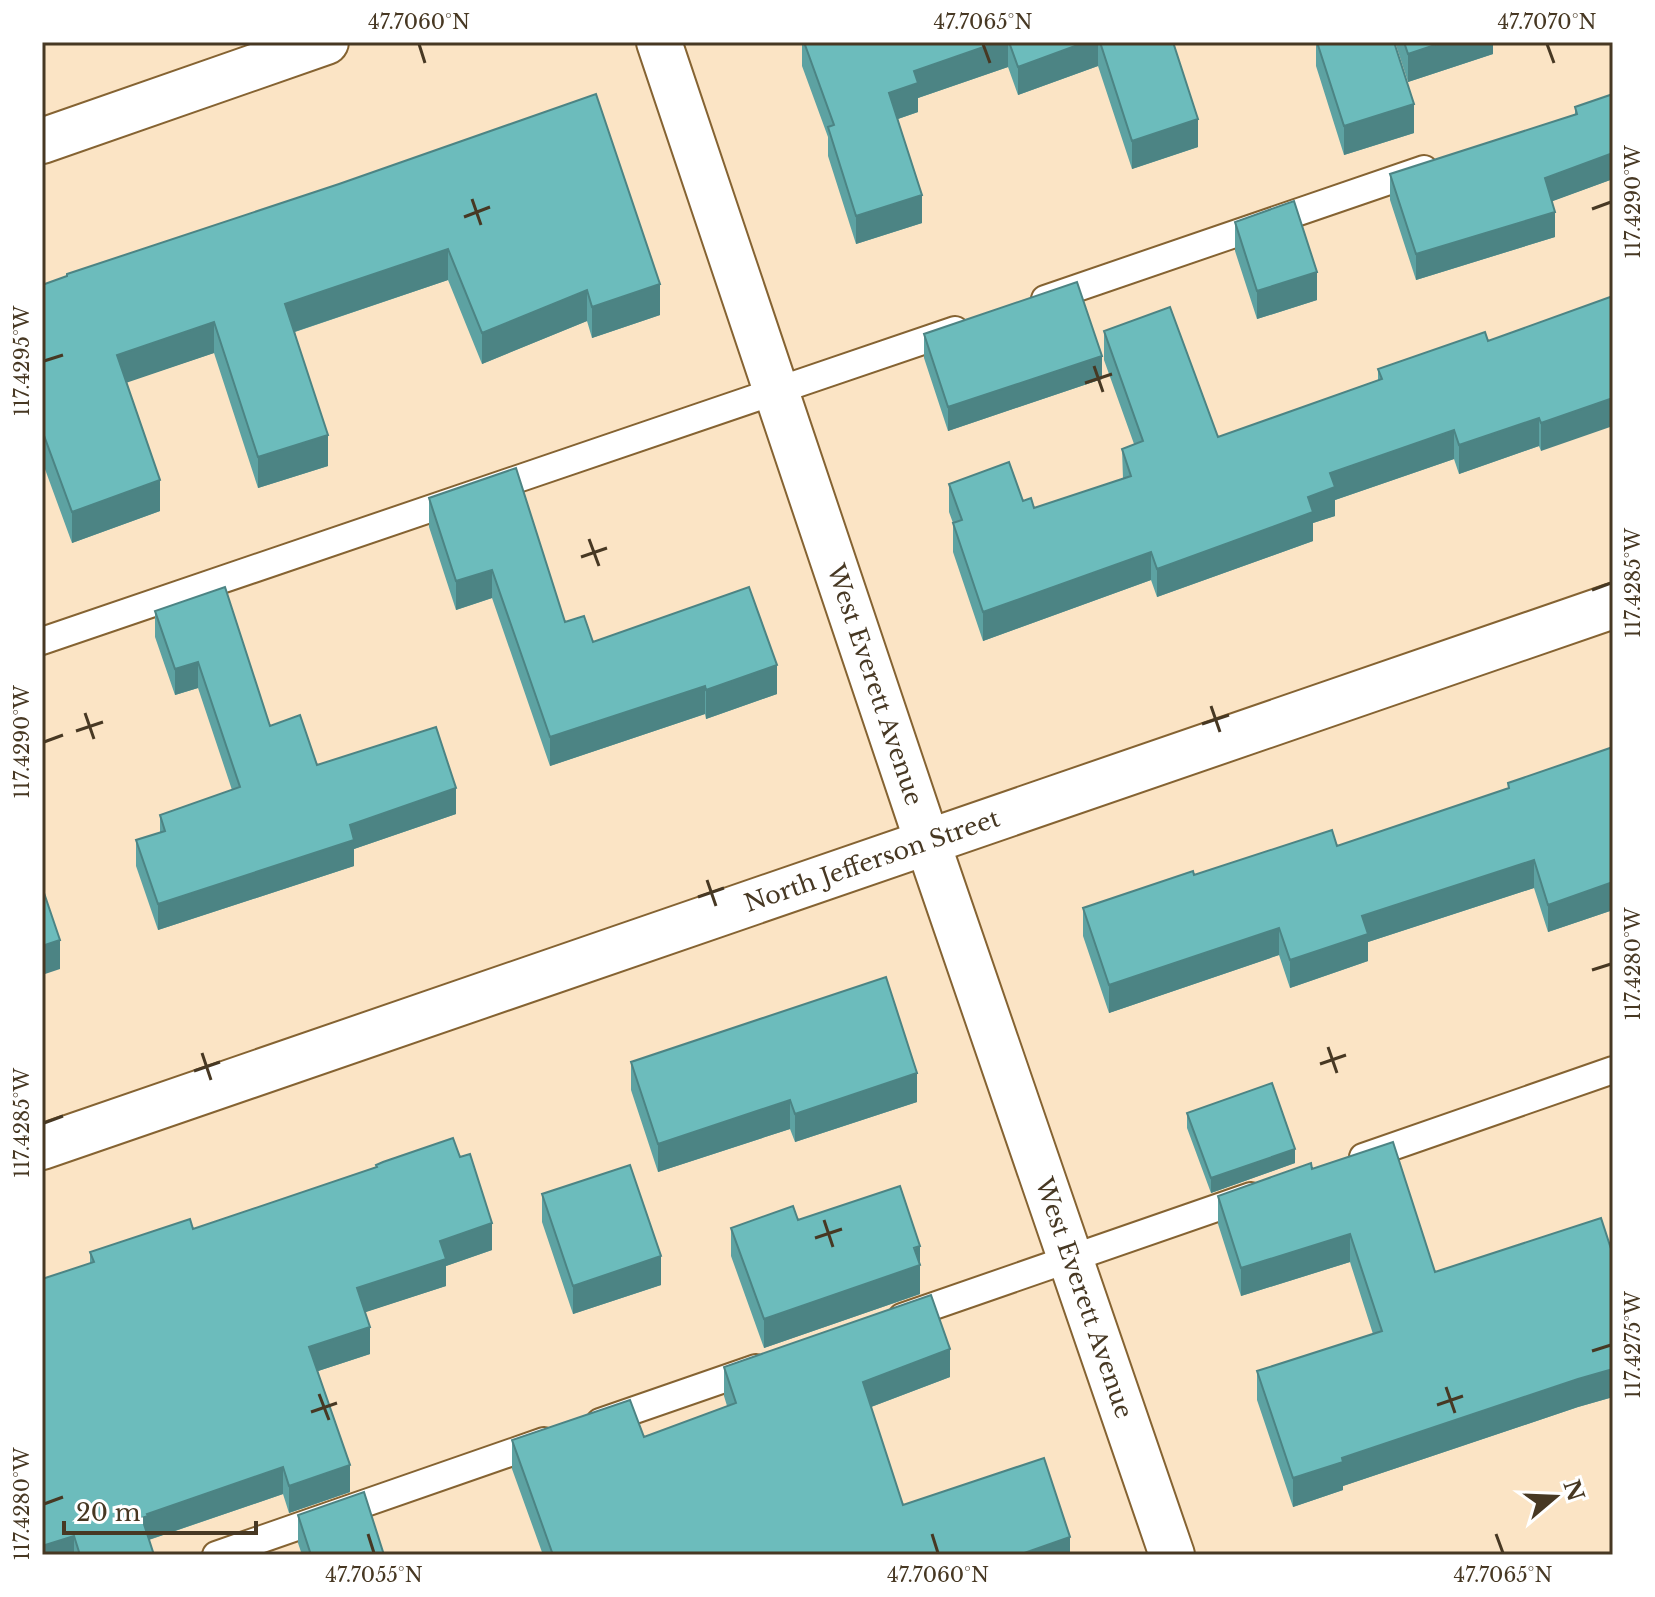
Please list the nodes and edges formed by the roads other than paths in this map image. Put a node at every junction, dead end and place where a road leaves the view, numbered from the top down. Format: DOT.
graph roads {
  1 [pos="326,42"];
  2 [pos="659,42"];
  3 [pos="42,141"];
  4 [pos="1449,160"];
  5 [pos="1015,310"];
  6 [pos="985,320"];
  7 [pos="776,392"];
  8 [pos="1613,606"];
  9 [pos="42,641"];
  10 [pos="927,841"];
  11 [pos="1613,1070"];
  12 [pos="42,1147"];
  13 [pos="1341,1164"];
  14 [pos="1281,1185"];
  15 [pos="1070,1259"];
  16 [pos="875,1326"];
  17 [pos="785,1357"];
  18 [pos="216,1555"];
  19 [pos="1172,1555"];
  1 -- 3 [label="street"];
  2 -- 7 [label="street, West Everett Avenue"];
  4 -- 5 [label="lane"];
  6 -- 7 [label="lane"];
  7 -- 9 [label="lane"];
  7 -- 10 [label="street, West Everett Avenue"];
  8 -- 10 [label="street, North Jefferson Street"];
  10 -- 12 [label="street, North Jefferson Street"];
  10 -- 15 [label="street, West Everett Avenue"];
  11 -- 13 [label="lane"];
  14 -- 15 [label="lane"];
  15 -- 16 [label="lane"];
  15 -- 19 [label="street, West Everett Avenue"];
  17 -- 18 [label="lane"];
}
